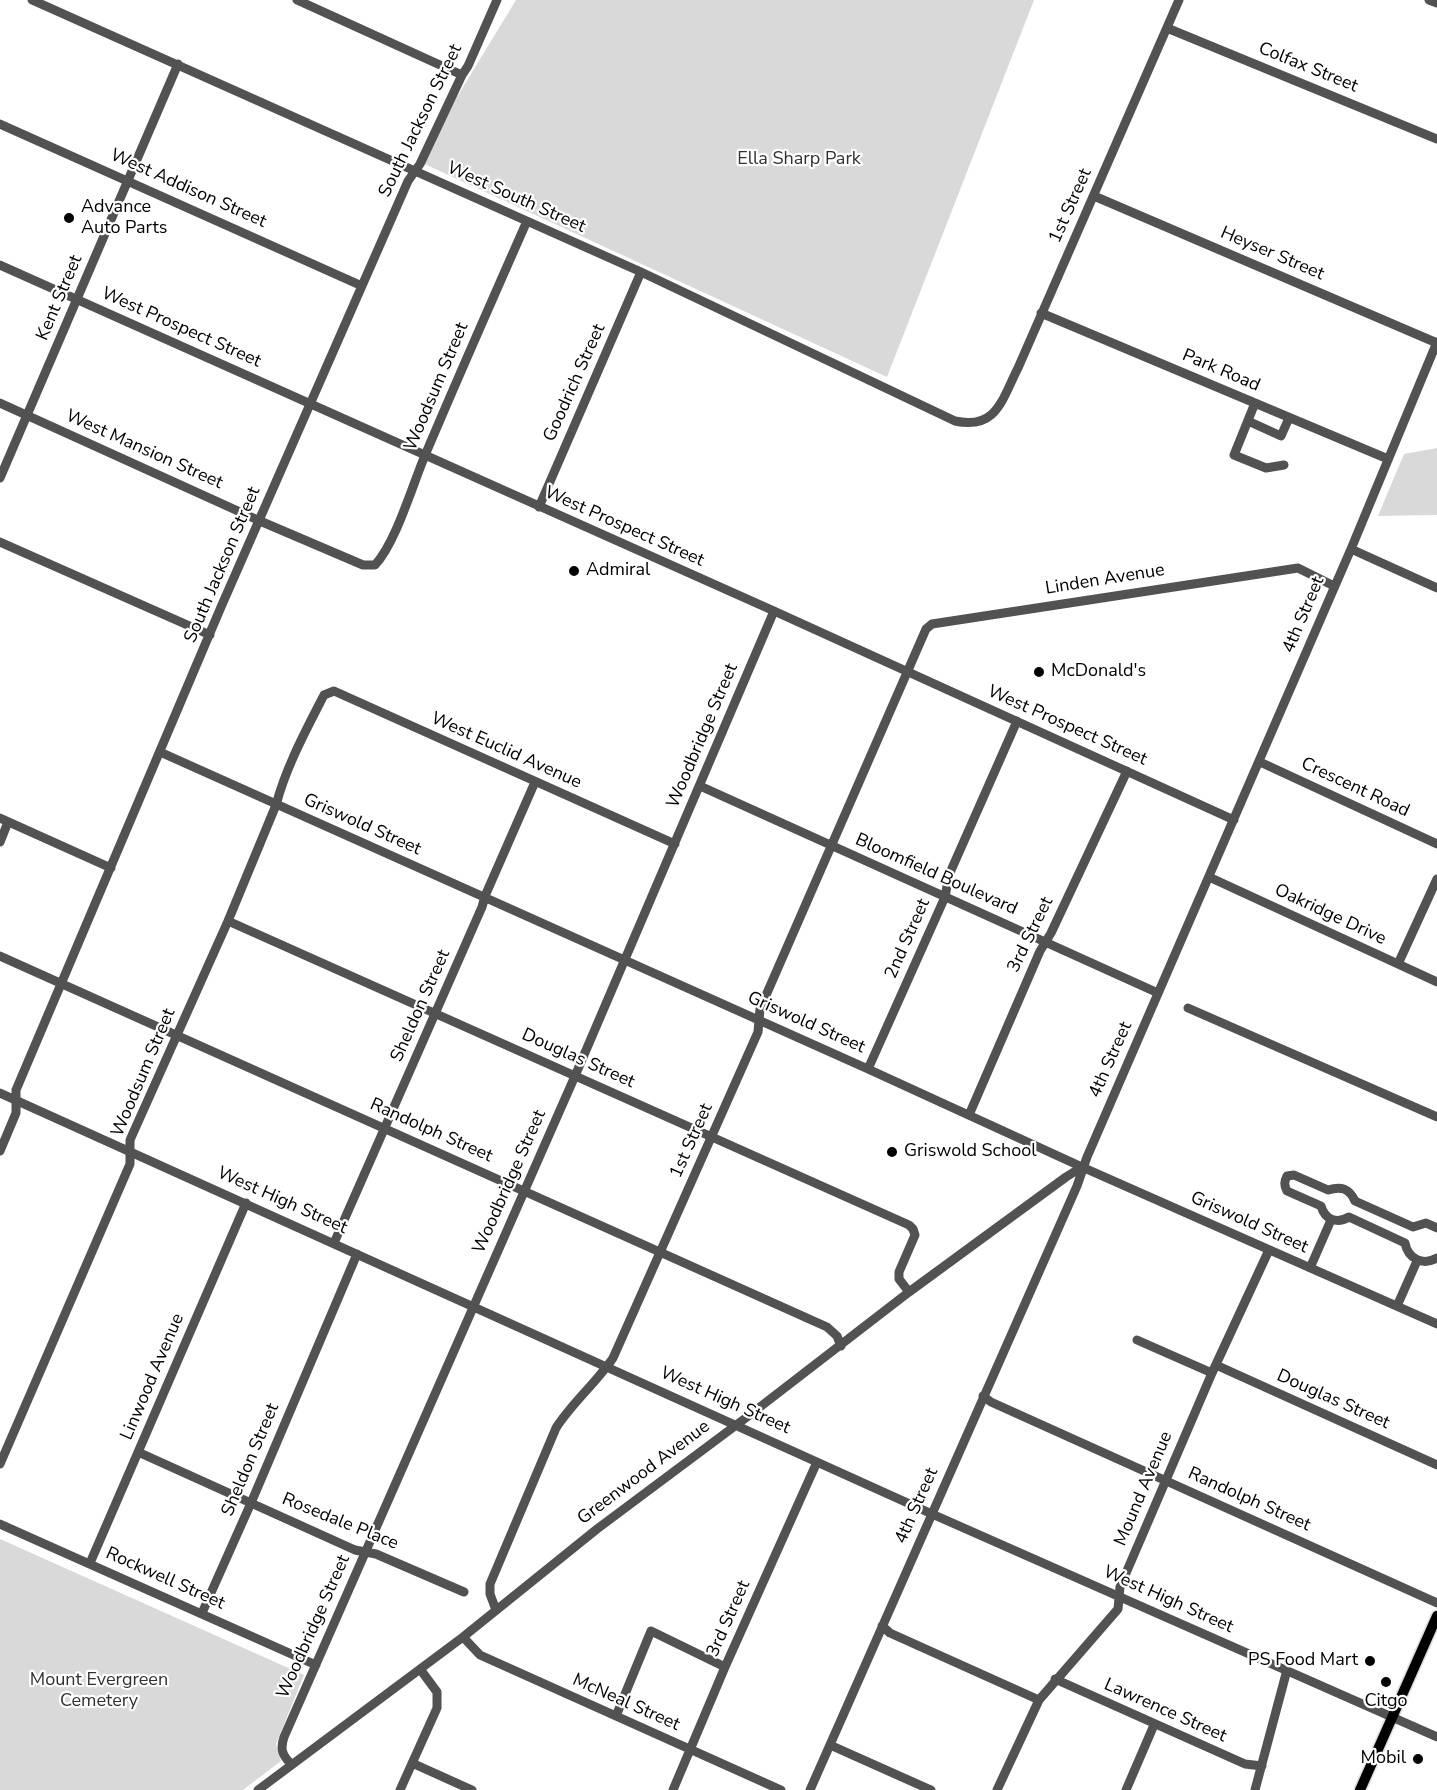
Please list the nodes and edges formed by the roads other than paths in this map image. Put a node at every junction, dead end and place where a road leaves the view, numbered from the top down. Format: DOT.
graph roads {
  1 [pos="32,0"];
  2 [pos="297,0"];
  3 [pos="497,0"];
  4 [pos="1179,0"];
  5 [pos="1429,0"];
  6 [pos="1437,3"];
  7 [pos="1167,28"];
  8 [pos="178,64"];
  9 [pos="462,75"];
  10 [pos="0,124"];
  11 [pos="1437,139"];
  12 [pos="415,171"];
  13 [pos="128,180"];
  14 [pos="1094,196"];
  15 [pos="526,221"];
  16 [pos="0,265"];
  17 [pos="641,272"];
  18 [pos="362,286"];
  19 [pos="77,300"];
  20 [pos="1041,313"];
  21 [pos="1437,342"];
  22 [pos="0,403"];
  23 [pos="1256,403"];
  24 [pos="310,404"];
  25 [pos="27,416"];
  26 [pos="1289,418"];
  27 [pos="985,421"];
  28 [pos="1248,421"];
  29 [pos="425,455"];
  30 [pos="1388,459"];
  31 [pos="1284,465"];
  32 [pos="0,478"];
  33 [pos="539,507"];
  34 [pos="260,521"];
  35 [pos="0,542"];
  36 [pos="1351,549"];
  37 [pos="375,566"];
  38 [pos="1334,586"];
  39 [pos="1437,588"];
  40 [pos="774,611"];
  41 [pos="210,635"];
  42 [pos="906,672"];
  43 [pos="324,695"];
  44 [pos="1017,721"];
  45 [pos="160,752"];
  46 [pos="1260,762"];
  47 [pos="1126,771"];
  48 [pos="535,782"];
  49 [pos="700,786"];
  50 [pos="276,805"];
  51 [pos="4,820"];
  52 [pos="1234,820"];
  53 [pos="0,842"];
  54 [pos="675,844"];
  55 [pos="1437,844"];
  56 [pos="831,846"];
  57 [pos="111,868"];
  58 [pos="1209,877"];
  59 [pos="1437,879"];
  60 [pos="485,896"];
  61 [pos="945,897"];
  62 [pos="228,921"];
  63 [pos="1045,942"];
  64 [pos="0,956"];
  65 [pos="625,960"];
  66 [pos="1398,964"];
  67 [pos="1437,982"];
  68 [pos="61,984"];
  69 [pos="1158,993"];
  70 [pos="1188,1008"];
  71 [pos="436,1013"];
  72 [pos="759,1020"];
  73 [pos="177,1036"];
  74 [pos="868,1069"];
  75 [pos="575,1076"];
  76 [pos="0,1093"];
  77 [pos="17,1101"];
  78 [pos="969,1115"];
  79 [pos="1437,1117"];
  80 [pos="385,1128"];
  81 [pos="712,1137"];
  82 [pos="0,1151"];
  83 [pos="130,1151"];
  84 [pos="1082,1167"];
  85 [pos="1328,1190"];
  86 [pos="524,1191"];
  87 [pos="1355,1201"];
  88 [pos="246,1203"];
  89 [pos="1321,1206"];
  90 [pos="1349,1217"];
  91 [pos="1331,1220"];
  92 [pos="1413,1227"];
  93 [pos="1437,1228"];
  94 [pos="334,1243"];
  95 [pos="1405,1243"];
  96 [pos="1269,1250"];
  97 [pos="660,1253"];
  98 [pos="357,1254"];
  99 [pos="1437,1258"];
  100 [pos="1417,1261"];
  101 [pos="1310,1268"];
  102 [pos="909,1292"];
  103 [pos="472,1305"];
  104 [pos="1397,1306"];
  105 [pos="1437,1324"];
  106 [pos="1137,1340"];
  107 [pos="841,1346"];
  108 [pos="607,1366"];
  109 [pos="1214,1369"];
  110 [pos="983,1396"];
  111 [pos="736,1424"];
  112 [pos="138,1452"];
  113 [pos="817,1462"];
  114 [pos="0,1464"];
  115 [pos="1437,1465"];
  116 [pos="1166,1481"];
  117 [pos="251,1503"];
  118 [pos="932,1514"];
  119 [pos="0,1524"];
  120 [pos="365,1552"];
  121 [pos="90,1563"];
  122 [pos="464,1592"];
  123 [pos="1118,1597"];
  124 [pos="1437,1603"];
  125 [pos="496,1610"];
  126 [pos="202,1613"];
  127 [pos="1437,1616"];
  128 [pos="882,1626"];
  129 [pos="463,1637"];
  130 [pos="316,1665"];
  131 [pos="725,1667"];
  132 [pos="420,1669"];
  133 [pos="1287,1670"];
  134 [pos="1055,1679"];
  135 [pos="1039,1700"];
  136 [pos="616,1716"];
  137 [pos="1391,1717"];
  138 [pos="1154,1725"];
  139 [pos="1437,1737"];
  140 [pos="830,1745"];
  141 [pos="690,1750"];
  142 [pos="412,1763"];
  143 [pos="291,1764"];
  144 [pos="1262,1766"];
  145 [pos="258,1790"];
  146 [pos="400,1790"];
  147 [pos="472,1790"];
  148 [pos="673,1790"];
  149 [pos="781,1790"];
  150 [pos="810,1790"];
  151 [pos="931,1790"];
  152 [pos="997,1790"];
  153 [pos="1126,1790"];
  154 [pos="1255,1790"];
  155 [pos="1360,1790"];
  1 -- 8 [label="street, West South Street"];
  2 -- 9 [label="street"];
  3 -- 9 [label="street, South Jackson Street"];
  4 -- 7 [label="street, 1st Street"];
  5 -- 6 [label="street"];
  7 -- 11 [label="street, Colfax Street"];
  7 -- 14 [label="street, 1st Street"];
  8 -- 12 [label="street, West South Street"];
  8 -- 13 [label="street, Kent Street"];
  9 -- 12 [label="street, South Jackson Street"];
  10 -- 13 [label="street, West Addison Street"];
  12 -- 15 [label="street, West South Street"];
  12 -- 18 [label="street, South Jackson Street"];
  13 -- 18 [label="street, West Addison Street"];
  13 -- 19 [label="street, Kent Street"];
  14 -- 20 [label="street, 1st Street"];
  14 -- 21 [label="street, Heyser Street"];
  15 -- 17 [label="street, West South Street"];
  15 -- 29 [label="street, Woodsum Street"];
  16 -- 19 [label="street, West Prospect Street"];
  17 -- 27 [label="street, West South Street"];
  17 -- 33 [label="street, Goodrich Street"];
  18 -- 24 [label="street, South Jackson Street"];
  19 -- 24 [label="street, West Prospect Street"];
  19 -- 25 [label="street, Kent Street"];
  20 -- 23 [label="street, Park Road"];
  20 -- 27 [label="street, 1st Street"];
  21 -- 30 [label="street, 4th Street"];
  22 -- 25 [label="street, West Mansion Street"];
  23 -- 26 [label="street, Park Road"];
  23 -- 28 [label="street"];
  24 -- 29 [label="street, West Prospect Street"];
  24 -- 34 [label="street, South Jackson Street"];
  25 -- 32 [label="street, Kent Street"];
  25 -- 34 [label="street, West Mansion Street"];
  26 -- 28 [label="street"];
  26 -- 30 [label="street, Park Road"];
  28 -- 31 [label="street"];
  29 -- 33 [label="street, West Prospect Street"];
  29 -- 37 [label="street, Woodsum Street"];
  30 -- 36 [label="street, 4th Street"];
  33 -- 40 [label="street, West Prospect Street"];
  34 -- 37 [label="street, West Mansion Street"];
  34 -- 41 [label="street, South Jackson Street"];
  35 -- 41 [label="street"];
  36 -- 38 [label="street, 4th Street"];
  36 -- 39 [label="street"];
  38 -- 42 [label="street, Linden Avenue"];
  38 -- 46 [label="street, 4th Street"];
  40 -- 42 [label="street, West Prospect Street"];
  40 -- 49 [label="street, Woodbridge Street"];
  41 -- 45 [label="street, South Jackson Street"];
  42 -- 44 [label="street, West Prospect Street"];
  42 -- 56 [label="street, 1st Street"];
  43 -- 48 [label="street, West Euclid Avenue"];
  43 -- 50 [label="street, Woodsum Street"];
  44 -- 47 [label="street, West Prospect Street"];
  44 -- 61 [label="street, 2nd Street"];
  45 -- 50 [label="street, Griswold Street"];
  45 -- 57 [label="street, South Jackson Street"];
  46 -- 52 [label="street, 4th Street"];
  46 -- 55 [label="street, Crescent Road"];
  47 -- 52 [label="street, West Prospect Street"];
  47 -- 63 [label="street, 3rd Street"];
  48 -- 54 [label="street, West Euclid Avenue"];
  48 -- 60 [label="street, Sheldon Street"];
  49 -- 54 [label="street, Woodbridge Street"];
  49 -- 56 [label="street, Bloomfield Boulevard"];
  50 -- 60 [label="street, Griswold Street"];
  50 -- 62 [label="street, Woodsum Street"];
  51 -- 53 [label="street"];
  51 -- 57 [label="street"];
  52 -- 58 [label="street, 4th Street"];
  54 -- 65 [label="street, Woodbridge Street"];
  56 -- 61 [label="street, Bloomfield Boulevard"];
  56 -- 72 [label="street, 1st Street"];
  57 -- 68 [label="street, South Jackson Street"];
  58 -- 66 [label="street, Oakridge Drive"];
  58 -- 69 [label="street, 4th Street"];
  59 -- 66 [label="street"];
  60 -- 65 [label="street, Griswold Street"];
  60 -- 71 [label="street, Sheldon Street"];
  61 -- 63 [label="street, Bloomfield Boulevard"];
  61 -- 74 [label="street, 2nd Street"];
  62 -- 71 [label="street, Douglas Street"];
  62 -- 73 [label="street, Woodsum Street"];
  63 -- 69 [label="street, Bloomfield Boulevard"];
  63 -- 78 [label="street, 3rd Street"];
  64 -- 68 [label="street, Randolph Street"];
  65 -- 72 [label="street, Griswold Street"];
  65 -- 75 [label="street, Woodbridge Street"];
  66 -- 67 [label="street, Oakridge Drive"];
  68 -- 73 [label="street, Randolph Street"];
  68 -- 77 [label="street, South Jackson Street"];
  69 -- 84 [label="street, 4th Street"];
  70 -- 79 [label="street"];
  71 -- 75 [label="street, Douglas Street"];
  71 -- 80 [label="street, Sheldon Street"];
  72 -- 74 [label="street, Griswold Street"];
  72 -- 81 [label="street, 1st Street"];
  73 -- 80 [label="street, Randolph Street"];
  73 -- 83 [label="street, Woodsum Street"];
  74 -- 78 [label="street, Griswold Street"];
  75 -- 81 [label="street, Douglas Street"];
  75 -- 86 [label="street, Woodbridge Street"];
  76 -- 77 [label="street, West High Street"];
  77 -- 82 [label="street, South Jackson Street"];
  77 -- 83 [label="street, West High Street"];
  78 -- 84 [label="street, Griswold Street"];
  80 -- 86 [label="street, Randolph Street"];
  80 -- 94 [label="street, Sheldon Street"];
  81 -- 97 [label="street, 1st Street"];
  81 -- 102 [label="street, Douglas Street"];
  83 -- 88 [label="street, West High Street"];
  83 -- 114 [label="street, Woodsum Street"];
  84 -- 96 [label="street, Griswold Street"];
  84 -- 102 [label="street, Greenwood Avenue"];
  84 -- 110 [label="street, 4th Street"];
  85 -- 87 [label="street"];
  85 -- 89 [label="street"];
  85 -- 89 [label="street"];
  86 -- 97 [label="street, Randolph Street"];
  86 -- 103 [label="street, Woodbridge Street"];
  87 -- 90 [label="street"];
  87 -- 92 [label="street"];
  88 -- 94 [label="street, West High Street"];
  88 -- 112 [label="street, Linwood Avenue"];
  89 -- 91 [label="street"];
  90 -- 91 [label="street"];
  90 -- 95 [label="street"];
  91 -- 101 [label="street"];
  92 -- 93 [label="street"];
  92 -- 95 [label="street"];
  94 -- 98 [label="street, West High Street"];
  95 -- 100 [label="street"];
  96 -- 101 [label="street, Griswold Street"];
  96 -- 109 [label="street, Mound Avenue"];
  97 -- 107 [label="street, Randolph Street"];
  97 -- 108 [label="street, 1st Street"];
  98 -- 103 [label="street, West High Street"];
  98 -- 117 [label="street, Sheldon Street"];
  99 -- 100 [label="street"];
  100 -- 104 [label="street"];
  101 -- 104 [label="street, Griswold Street"];
  102 -- 107 [label="street, Greenwood Avenue"];
  103 -- 108 [label="street, West High Street"];
  103 -- 120 [label="street, Woodbridge Street"];
  104 -- 105 [label="street, Griswold Street"];
  106 -- 109 [label="street, Douglas Street"];
  107 -- 111 [label="street, Greenwood Avenue"];
  108 -- 111 [label="street, West High Street"];
  108 -- 125 [label="street, 1st Street"];
  109 -- 115 [label="street, Douglas Street"];
  109 -- 116 [label="street, Mound Avenue"];
  110 -- 116 [label="street, Randolph Street"];
  110 -- 118 [label="street, 4th Street"];
  111 -- 113 [label="street, West High Street"];
  111 -- 125 [label="street, Greenwood Avenue"];
  112 -- 117 [label="street, Rosedale Place"];
  112 -- 121 [label="street, Linwood Avenue"];
  113 -- 118 [label="street, West High Street"];
  113 -- 131 [label="street, 3rd Street"];
  116 -- 123 [label="street, Mound Avenue"];
  116 -- 124 [label="street, Randolph Street"];
  117 -- 120 [label="street, Rosedale Place"];
  117 -- 126 [label="street, Sheldon Street"];
  118 -- 123 [label="street, West High Street"];
  118 -- 128 [label="street, 4th Street"];
  119 -- 121 [label="street, Rockwell Street"];
  120 -- 122 [label="street, Rosedale Place"];
  120 -- 130 [label="street, Woodbridge Street"];
  121 -- 126 [label="street, Rockwell Street"];
  123 -- 133 [label="street, West High Street"];
  123 -- 134 [label="street, Mound Avenue"];
  125 -- 129 [label="street, Greenwood Avenue"];
  126 -- 130 [label="street, Rockwell Street"];
  127 -- 137 [label="main road"];
  128 -- 135 [label="street"];
  128 -- 140 [label="street, 4th Street"];
  129 -- 132 [label="street, Greenwood Avenue"];
  129 -- 136 [label="street, McNeal Street"];
  130 -- 143 [label="street, Woodbridge Street"];
  131 -- 136 [label="street"];
  131 -- 141 [label="street, 3rd Street"];
  132 -- 142 [label="street"];
  132 -- 143 [label="street, Greenwood Avenue"];
  133 -- 137 [label="street, West High Street"];
  133 -- 144 [label="street"];
  134 -- 135 [label="street, Mound Avenue"];
  134 -- 138 [label="street, Lawrence Street"];
  135 -- 152 [label="street, Mound Avenue"];
  136 -- 141 [label="street, McNeal Street"];
  137 -- 139 [label="street, West High Street"];
  137 -- 155 [label="main road"];
  138 -- 144 [label="street, Lawrence Street"];
  138 -- 153 [label="street"];
  140 -- 150 [label="street, 4th Street"];
  140 -- 151 [label="street"];
  141 -- 148 [label="street, 3rd Street"];
  141 -- 149 [label="street, McNeal Street"];
  142 -- 146 [label="street"];
  142 -- 147 [label="street"];
  143 -- 145 [label="street, Greenwood Avenue"];
  144 -- 154 [label="street"];
}
